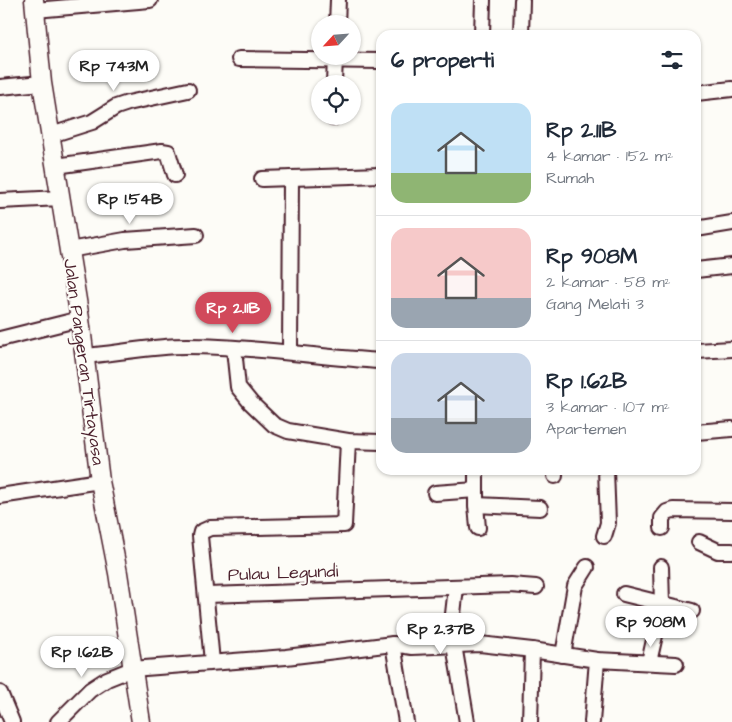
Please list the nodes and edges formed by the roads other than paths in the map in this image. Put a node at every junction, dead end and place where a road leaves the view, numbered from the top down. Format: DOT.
graph roads {
  1 [pos="150,0"];
  2 [pos="338,0"];
  3 [pos="483,0"];
  4 [pos="522,0"];
  5 [pos="34,5"];
  6 [pos="337,15"];
  7 [pos="482,30"];
  8 [pos="521,30"];
  9 [pos="311,58"];
  10 [pos="239,59"];
  11 [pos="361,60"];
  12 [pos="376,61"];
  13 [pos="42,83"];
  14 [pos="0,88"];
  15 [pos="732,89"];
  16 [pos="188,90"];
  17 [pos="701,92"];
  18 [pos="51,135"];
  19 [pos="56,166"];
  20 [pos="175,175"];
  21 [pos="376,175"];
  22 [pos="291,178"];
  23 [pos="262,179"];
  24 [pos="61,198"];
  25 [pos="0,200"];
  26 [pos="732,223"];
  27 [pos="701,228"];
  28 [pos="196,235"];
  29 [pos="69,250"];
  30 [pos="732,266"];
  31 [pos="701,269"];
  32 [pos="80,319"];
  33 [pos="0,339"];
  34 [pos="732,348"];
  35 [pos="234,349"];
  36 [pos="701,351"];
  37 [pos="290,352"];
  38 [pos="85,356"];
  39 [pos="376,361"];
  40 [pos="732,429"];
  41 [pos="701,432"];
  42 [pos="348,441"];
  43 [pos="376,442"];
  44 [pos="476,475"];
  45 [pos="606,475"];
  46 [pos="100,481"];
  47 [pos="476,490"];
  48 [pos="435,493"];
  49 [pos="0,496"];
  50 [pos="476,505"];
  51 [pos="540,508"];
  52 [pos="732,511"];
  53 [pos="478,528"];
  54 [pos="662,528"];
  55 [pos="604,536"];
  56 [pos="699,542"];
  57 [pos="732,551"];
  58 [pos="587,567"];
  59 [pos="661,567"];
  60 [pos="456,586"];
  61 [pos="536,587"];
  62 [pos="624,594"];
  63 [pos="206,595"];
  64 [pos="662,605"];
  65 [pos="692,611"];
  66 [pos="393,644"];
  67 [pos="454,645"];
  68 [pos="532,650"];
  69 [pos="563,655"];
  70 [pos="596,660"];
  71 [pos="212,662"];
  72 [pos="649,662"];
  73 [pos="676,664"];
  74 [pos="132,669"];
  75 [pos="0,693"];
  76 [pos="12,722"];
  77 [pos="58,722"];
  78 [pos="141,722"];
  79 [pos="406,722"];
  80 [pos="467,722"];
  81 [pos="530,722"];
  82 [pos="592,722"];
  1 -- 5 [label="street"];
  2 -- 6 [label="street"];
  3 -- 7 [label="street"];
  4 -- 8 [label="street"];
  5 -- 13 [label="main road, Jalan Pangeran Tirtayasa"];
  9 -- 10 [label="street"];
  11 -- 12 [label="street"];
  13 -- 14 [label="street"];
  13 -- 18 [label="main road, Jalan Pangeran Tirtayasa"];
  15 -- 17 [label="street"];
  16 -- 18 [label="street"];
  18 -- 19 [label="main road, Jalan Pangeran Tirtayasa"];
  19 -- 20 [label="street"];
  19 -- 24 [label="main road, Jalan Pangeran Tirtayasa"];
  21 -- 22 [label="street"];
  22 -- 23 [label="street"];
  22 -- 37 [label="street"];
  24 -- 25 [label="street"];
  24 -- 29 [label="main road, Jalan Pangeran Tirtayasa"];
  26 -- 27 [label="street"];
  28 -- 29 [label="street"];
  29 -- 32 [label="main road, Jalan Pangeran Tirtayasa"];
  30 -- 31 [label="street"];
  32 -- 33 [label="street"];
  32 -- 38 [label="main road, Jalan Pangeran Tirtayasa"];
  34 -- 36 [label="street"];
  35 -- 37 [label="street"];
  35 -- 38 [label="street"];
  35 -- 42 [label="street"];
  37 -- 39 [label="street"];
  38 -- 46 [label="main road, Jalan Pangeran Tirtayasa"];
  40 -- 41 [label="street"];
  42 -- 43 [label="street"];
  42 -- 63 [label="street"];
  44 -- 47 [label="street"];
  45 -- 55 [label="street"];
  46 -- 49 [label="street"];
  46 -- 74 [label="main road, Jalan Pangeran Tirtayasa"];
  47 -- 48 [label="street"];
  47 -- 50 [label="street"];
  50 -- 51 [label="street"];
  50 -- 53 [label="street"];
  52 -- 54 [label="street"];
  56 -- 57 [label="street"];
  58 -- 69 [label="street"];
  59 -- 64 [label="street"];
  60 -- 61 [label="street, Pulau Legundi"];
  60 -- 63 [label="street, Pulau Legundi"];
  60 -- 67 [label="street"];
  62 -- 64 [label="street"];
  63 -- 71 [label="street, Pulau Legundi"];
  64 -- 65 [label="street"];
  64 -- 72 [label="street"];
  66 -- 67 [label="street"];
  66 -- 71 [label="street"];
  66 -- 79 [label="street"];
  67 -- 68 [label="street"];
  67 -- 80 [label="street"];
  68 -- 69 [label="street"];
  68 -- 81 [label="street"];
  69 -- 70 [label="street"];
  70 -- 72 [label="street"];
  70 -- 82 [label="street"];
  71 -- 74 [label="street"];
  72 -- 73 [label="street"];
  74 -- 77 [label="street"];
  74 -- 78 [label="main road, Jalan Pangeran Tirtayasa"];
  75 -- 76 [label="street"];
}
